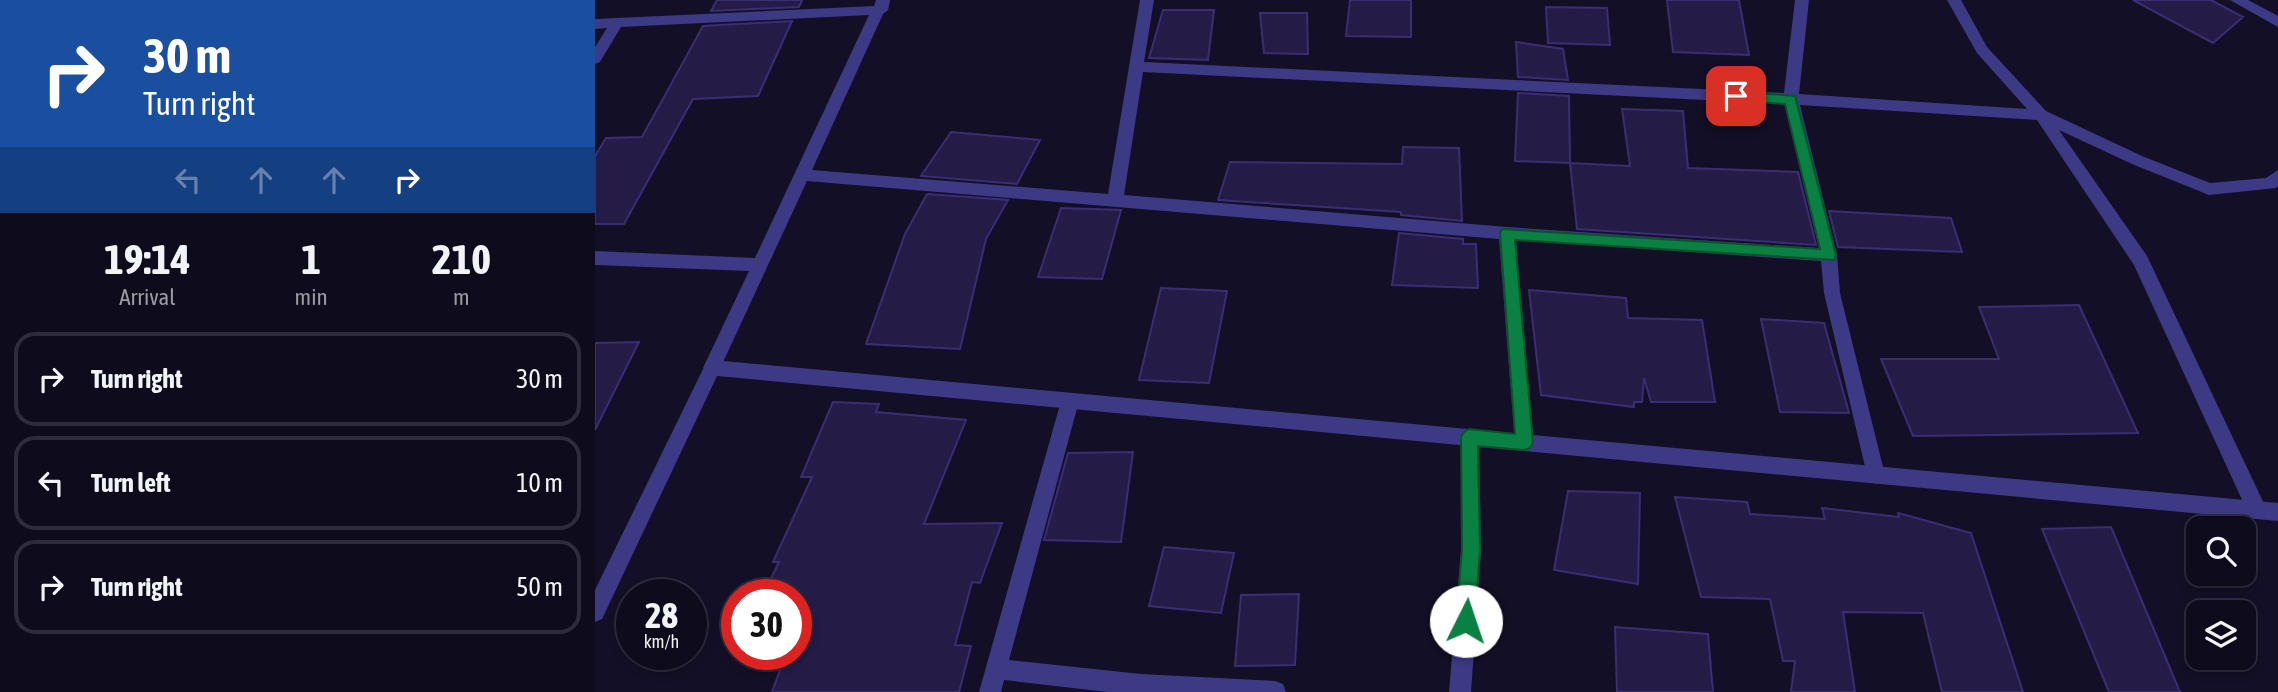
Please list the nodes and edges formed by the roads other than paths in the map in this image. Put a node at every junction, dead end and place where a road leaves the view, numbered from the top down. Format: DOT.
graph roads {
  1 [pos="1147,0"];
  2 [pos="1802,0"];
  3 [pos="1954,0"];
  4 [pos="2237,0"];
  5 [pos="882,5"];
  6 [pos="2278,22"];
  7 [pos="617,23"];
  8 [pos="595,24"];
  9 [pos="595,59"];
  10 [pos="1135,66"];
  11 [pos="1791,99"];
  12 [pos="2041,115"];
  13 [pos="802,174"];
  14 [pos="2278,176"];
  15 [pos="1115,200"];
  16 [pos="1507,233"];
  17 [pos="1829,255"];
  18 [pos="595,258"];
  19 [pos="759,265"];
  20 [pos="712,368"];
  21 [pos="1070,401"];
  22 [pos="1469,437"];
  23 [pos="1524,442"];
  24 [pos="1876,475"];
  25 [pos="2257,510"];
  26 [pos="2278,512"];
  27 [pos="595,612"];
  28 [pos="997,669"];
  29 [pos="1140,689"];
  30 [pos="990,692"];
  31 [pos="1275,692"];
  32 [pos="1460,692"];
  1 -- 10 [label="street"];
  2 -- 11 [label="street"];
  3 -- 12 [label="street"];
  4 -- 6 [label="street"];
  5 -- 7 [label="street"];
  5 -- 13 [label="street"];
  7 -- 8 [label="street"];
  7 -- 9 [label="street"];
  10 -- 11 [label="street"];
  10 -- 15 [label="street"];
  11 -- 12 [label="street"];
  11 -- 17 [label="street"];
  12 -- 14 [label="street"];
  12 -- 25 [label="street"];
  13 -- 15 [label="street"];
  13 -- 19 [label="street"];
  15 -- 16 [label="street"];
  16 -- 17 [label="street"];
  16 -- 23 [label="street"];
  17 -- 24 [label="street"];
  18 -- 19 [label="street"];
  19 -- 20 [label="street"];
  20 -- 21 [label="street"];
  20 -- 27 [label="street"];
  21 -- 22 [label="street"];
  21 -- 28 [label="street"];
  22 -- 23 [label="street"];
  22 -- 32 [label="street"];
  23 -- 24 [label="street"];
  24 -- 25 [label="street"];
  25 -- 26 [label="street"];
  28 -- 29 [label="street"];
  28 -- 30 [label="street"];
  29 -- 31 [label="street"];
}
